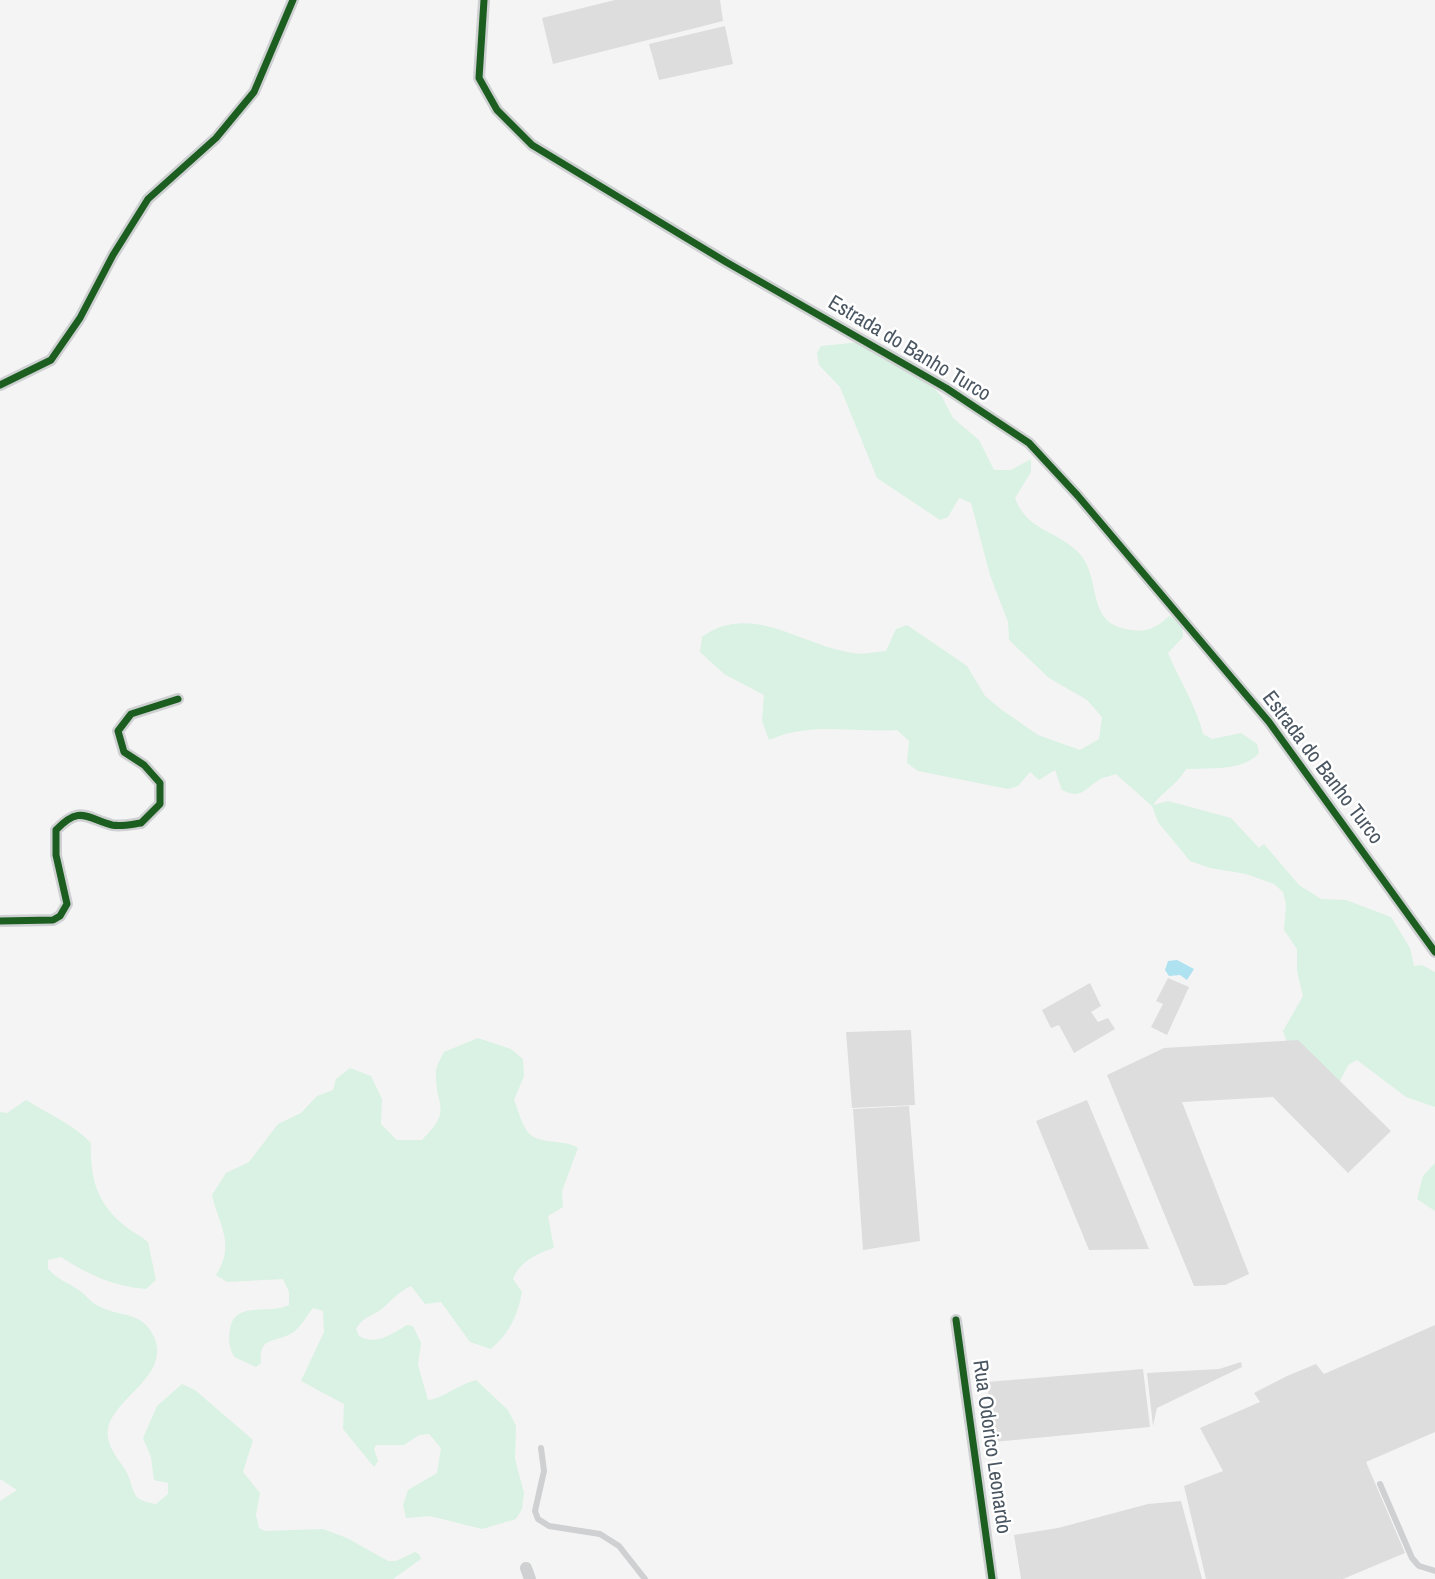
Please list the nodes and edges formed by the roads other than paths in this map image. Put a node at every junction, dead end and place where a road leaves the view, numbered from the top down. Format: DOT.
graph roads {
  1 [pos="293,0"];
  2 [pos="484,0"];
  3 [pos="0,386"];
  4 [pos="178,699"];
  5 [pos="0,920"];
  6 [pos="1435,952"];
  7 [pos="956,1320"];
  8 [pos="541,1448"];
  9 [pos="1380,1484"];
  10 [pos="1435,1572"];
  11 [pos="645,1579"];
  12 [pos="992,1579"];
  1 -- 3 [label="street"];
  2 -- 6 [label="street, Estrada do Banho Turco"];
  4 -- 5 [label="street"];
  7 -- 12 [label="street, Rua Odorico Leonardo"];
  8 -- 11 [label="lane"];
  9 -- 10 [label="lane"];
}
